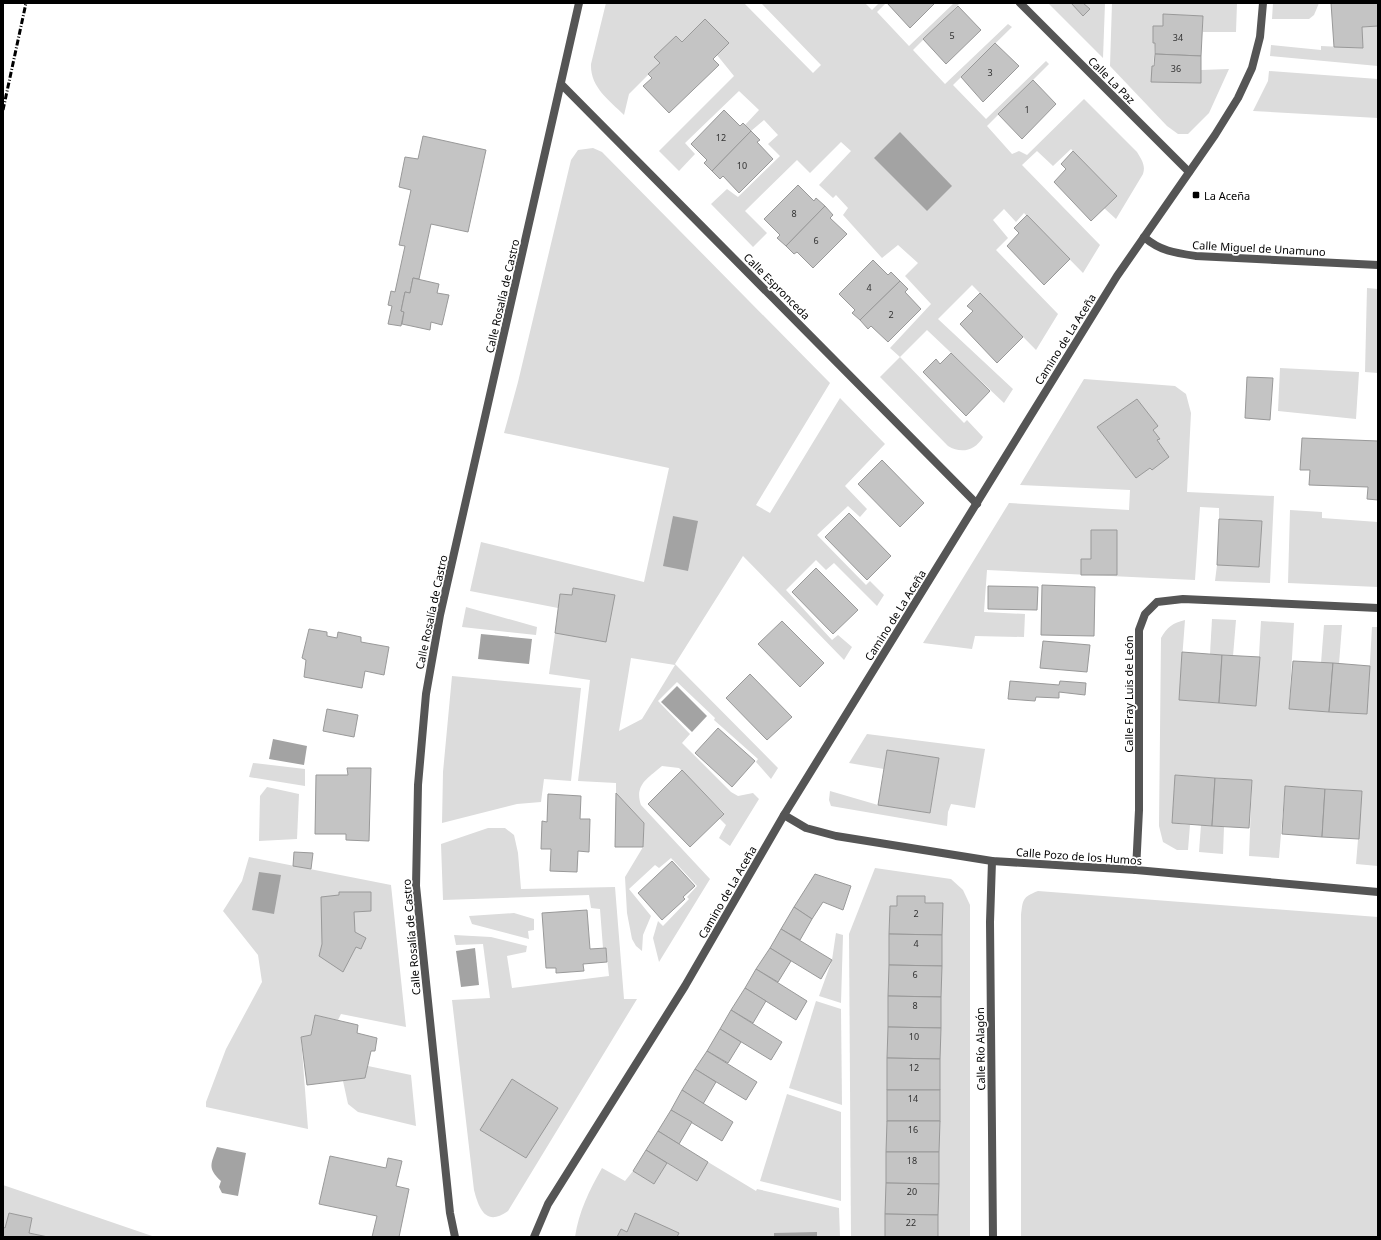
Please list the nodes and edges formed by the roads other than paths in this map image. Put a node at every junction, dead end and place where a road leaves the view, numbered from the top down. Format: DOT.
graph roads {
  1 [pos="579,3"];
  2 [pos="1020,3"];
  3 [pos="1263,3"];
  4 [pos="561,84"];
  5 [pos="1189,172"];
  6 [pos="1144,237"];
  7 [pos="1378,265"];
  8 [pos="977,504"];
  9 [pos="1378,608"];
  10 [pos="784,815"];
  11 [pos="992,861"];
  12 [pos="1136,870"];
  13 [pos="1378,892"];
  14 [pos="455,1237"];
  15 [pos="534,1237"];
  16 [pos="993,1237"];
  1 -- 4 [label="street, Calle Rosalía de Castro"];
  2 -- 5 [label="street, Calle La Paz"];
  3 -- 5 [label="street, Camino de La Aceña"];
  4 -- 8 [label="street, Calle Espronceda"];
  4 -- 14 [label="street, Calle Rosalía de Castro"];
  5 -- 6 [label="street, Camino de La Aceña"];
  6 -- 7 [label="street, Calle Miguel de Unamuno"];
  6 -- 8 [label="street, Camino de La Aceña"];
  8 -- 10 [label="street, Camino de La Aceña"];
  9 -- 12 [label="street, Calle Fray Luis de León"];
  10 -- 11 [label="street, Calle Pozo de los Humos"];
  10 -- 15 [label="street, Camino de La Aceña"];
  11 -- 12 [label="street, Calle Pozo de los Humos"];
  11 -- 16 [label="street, Calle Río Alagón"];
  12 -- 13 [label="street, Calle Pozo de los Humos"];
}
